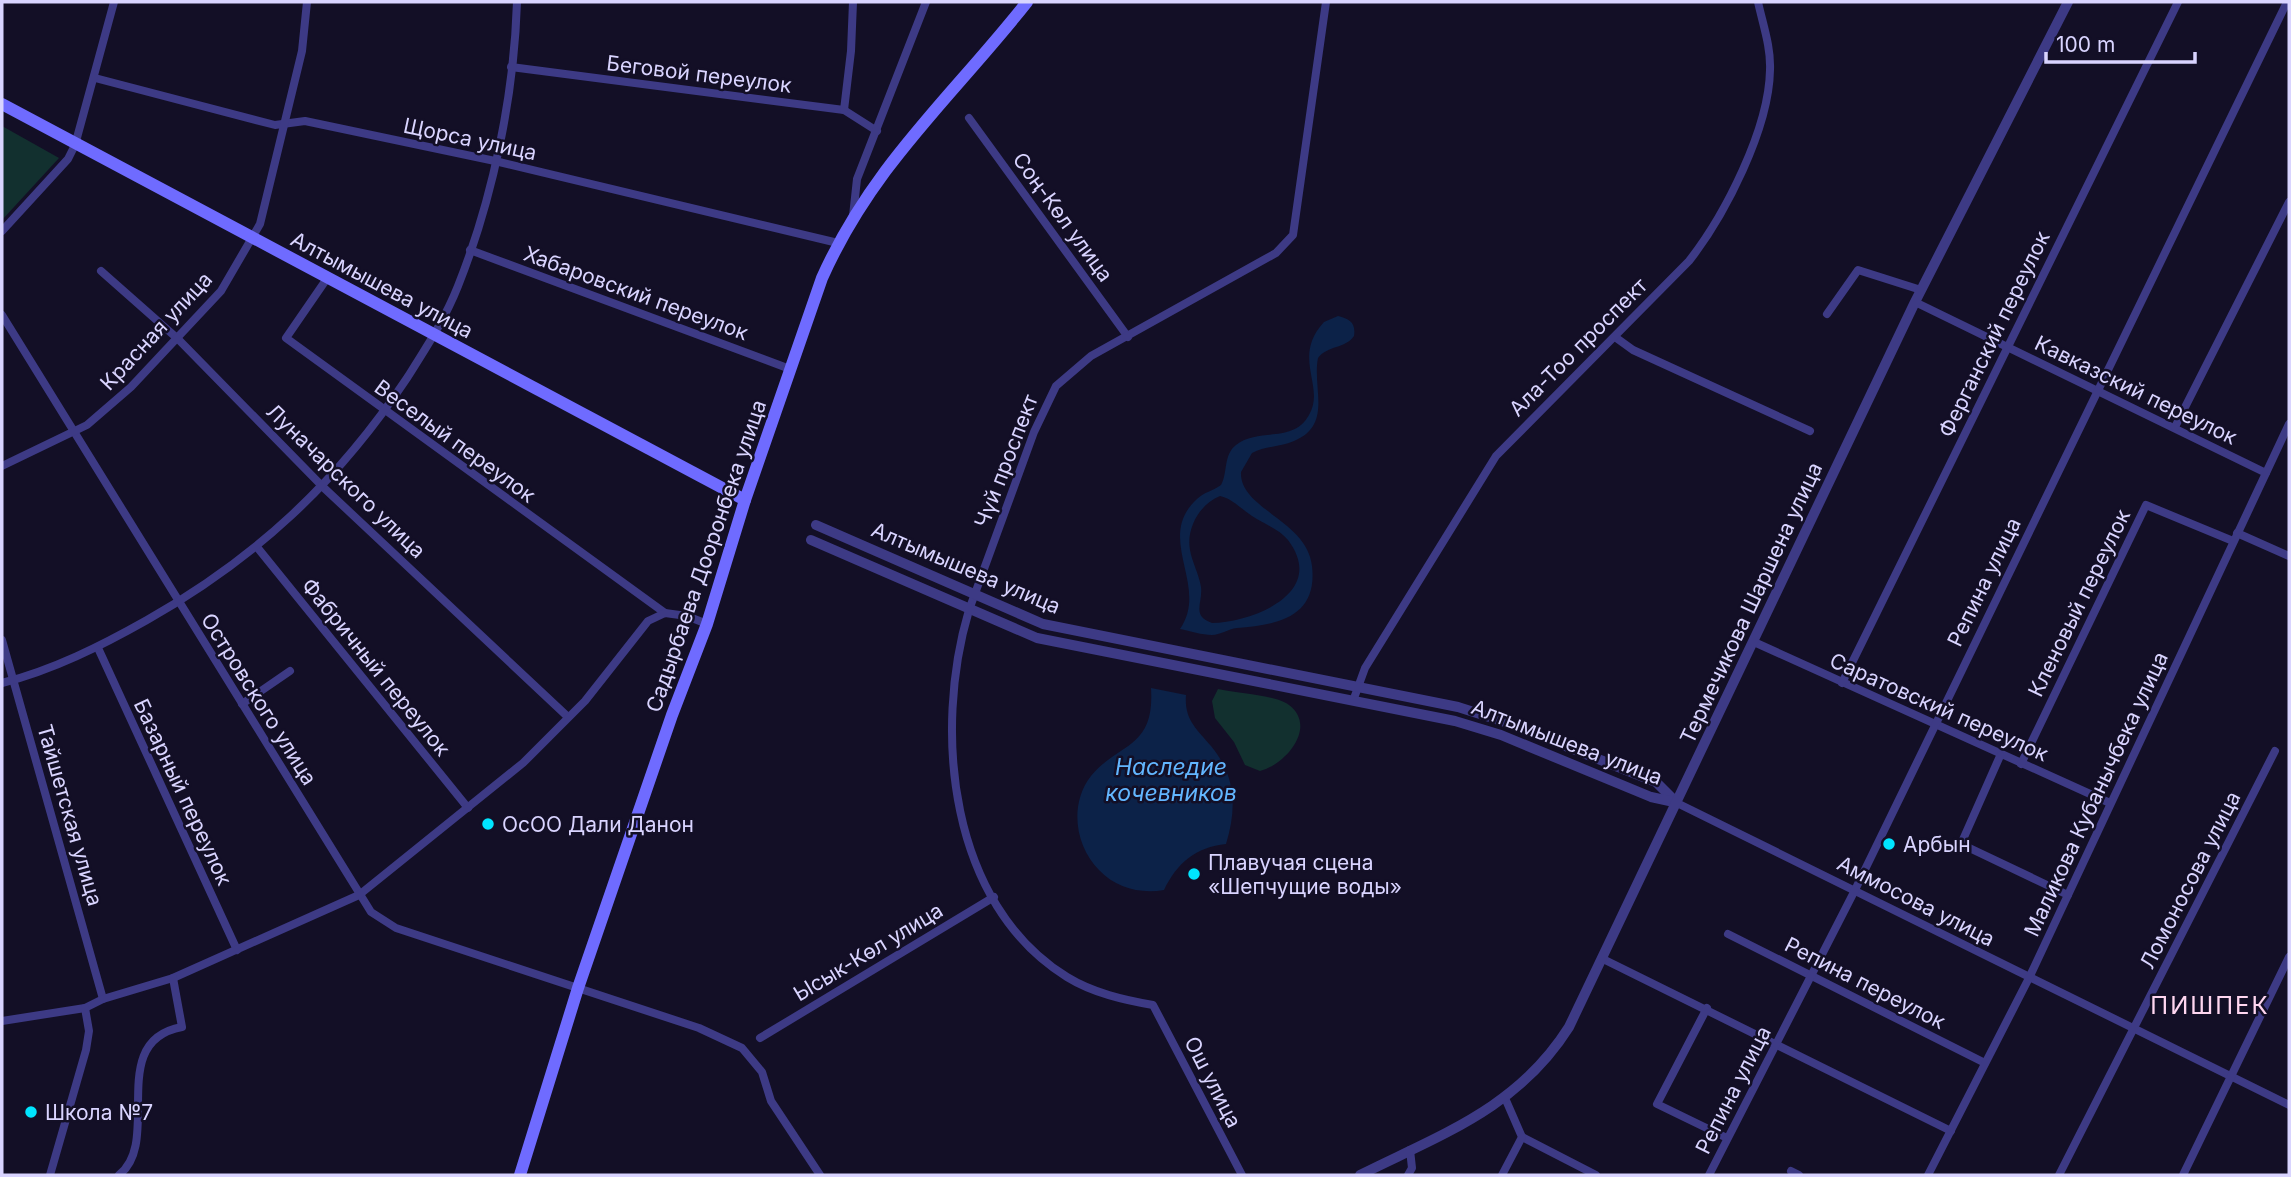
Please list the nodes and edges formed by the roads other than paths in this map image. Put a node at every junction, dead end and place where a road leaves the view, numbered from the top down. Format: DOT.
graph roads {
  1 [pos="114,2"];
  2 [pos="307,2"];
  3 [pos="517,2"];
  4 [pos="853,2"];
  5 [pos="926,2"];
  6 [pos="1027,2"];
  7 [pos="1326,2"];
  8 [pos="1758,2"];
  9 [pos="2068,2"];
  10 [pos="2178,2"];
  11 [pos="2287,2"];
  12 [pos="511,67"];
  13 [pos="95,78"];
  14 [pos="2,104"];
  15 [pos="844,110"];
  16 [pos="969,118"];
  17 [pos="286,123"];
  18 [pos="877,131"];
  19 [pos="75,145"];
  20 [pos="495,162"];
  21 [pos="2289,202"];
  22 [pos="853,216"];
  23 [pos="2,231"];
  24 [pos="253,238"];
  25 [pos="838,243"];
  26 [pos="470,250"];
  27 [pos="101,271"];
  28 [pos="328,277"];
  29 [pos="1921,290"];
  30 [pos="1915,302"];
  31 [pos="1826,314"];
  32 [pos="2,315"];
  33 [pos="435,334"];
  34 [pos="1128,337"];
  35 [pos="1615,337"];
  36 [pos="178,339"];
  37 [pos="2007,347"];
  38 [pos="790,369"];
  39 [pos="2097,390"];
  40 [pos="384,412"];
  41 [pos="2289,424"];
  42 [pos="2175,427"];
  43 [pos="1810,431"];
  44 [pos="73,433"];
  45 [pos="2,466"];
  46 [pos="2266,472"];
  47 [pos="323,486"];
  48 [pos="745,500"];
  49 [pos="816,524"];
  50 [pos="2235,537"];
  51 [pos="811,540"];
  52 [pos="257,547"];
  53 [pos="2289,556"];
  54 [pos="975,596"];
  55 [pos="179,602"];
  56 [pos="969,610"];
  57 [pos="665,613"];
  58 [pos="707,624"];
  59 [pos="2,640"];
  60 [pos="1754,642"];
  61 [pos="98,648"];
  62 [pos="290,671"];
  63 [pos="14,680"];
  64 [pos="1842,683"];
  65 [pos="2,684"];
  66 [pos="1357,685"];
  67 [pos="1353,701"];
  68 [pos="242,704"];
  69 [pos="568,717"];
  70 [pos="1934,725"];
  71 [pos="2275,751"];
  72 [pos="2000,756"];
  73 [pos="2021,764"];
  74 [pos="1677,803"];
  75 [pos="2110,803"];
  76 [pos="468,808"];
  77 [pos="1854,890"];
  78 [pos="359,895"];
  79 [pos="2068,895"];
  80 [pos="994,897"];
  81 [pos="1728,934"];
  82 [pos="237,950"];
  83 [pos="2289,957"];
  84 [pos="1603,959"];
  85 [pos="1811,975"];
  86 [pos="173,978"];
  87 [pos="2029,978"];
  88 [pos="578,988"];
  89 [pos="103,999"];
  90 [pos="1153,1005"];
  91 [pos="85,1008"];
  92 [pos="1707,1009"];
  93 [pos="2,1021"];
  94 [pos="2135,1029"];
  95 [pos="760,1038"];
  96 [pos="1776,1043"];
  97 [pos="1986,1063"];
  98 [pos="2232,1077"];
  99 [pos="1505,1098"];
  100 [pos="2289,1105"];
  101 [pos="1951,1131"];
  102 [pos="1522,1137"];
  103 [pos="1727,1138"];
  104 [pos="1410,1150"];
  105 [pos="50,1175"];
  106 [pos="119,1175"];
  107 [pos="520,1175"];
  108 [pos="820,1175"];
  109 [pos="1242,1175"];
  110 [pos="1360,1175"];
  111 [pos="1408,1175"];
  112 [pos="1502,1175"];
  113 [pos="1596,1175"];
  114 [pos="1709,1175"];
  115 [pos="1928,1175"];
  116 [pos="2059,1175"];
  117 [pos="2183,1175"];
  1 -- 13 [label="street"];
  2 -- 17 [label="street, Красная улица"];
  3 -- 12 [label="street"];
  4 -- 15 [label="street"];
  5 -- 18 [label="street"];
  6 -- 22 [label="main road, Садырбаева Дооронбека улица"];
  7 -- 34 [label="street, Чүй проспект"];
  8 -- 35 [label="street, Ала-Тоо проспект"];
  9 -- 29 [label="street, Термечикова Шаршена улица"];
  10 -- 37 [label="street, Ферганский переулок"];
  11 -- 39 [label="street, Репина улица"];
  12 -- 15 [label="street, Беговой переулок"];
  12 -- 20 [label="street"];
  13 -- 17 [label="street, Щорса улица"];
  13 -- 19 [label="street"];
  14 -- 19 [label="main road, Алтымышева улица"];
  15 -- 18 [label="street, Беговой переулок"];
  16 -- 34 [label="street, Соң-Көл улица"];
  17 -- 20 [label="street, Щорса улица"];
  17 -- 24 [label="street, Красная улица"];
  18 -- 22 [label="street"];
  19 -- 23 [label="street"];
  19 -- 24 [label="main road, Алтымышева улица"];
  20 -- 25 [label="street, Щорса улица"];
  20 -- 26 [label="street"];
  21 -- 42 [label="street"];
  22 -- 25 [label="main road, Садырбаева Дооронбека улица"];
  24 -- 28 [label="main road, Алтымышева улица"];
  24 -- 36 [label="street, Красная улица"];
  25 -- 38 [label="main road, Садырбаева Дооронбека улица"];
  26 -- 33 [label="street"];
  26 -- 38 [label="street, Хабаровский переулок"];
  27 -- 36 [label="street, Луначарского улица"];
  28 -- 33 [label="main road, Алтымышева улица"];
  28 -- 40 [label="street, Веселый переулок"];
  29 -- 30 [label="street, Термечикова Шаршена улица"];
  29 -- 31 [label="street"];
  30 -- 37 [label="street, Кавказский переулок"];
  30 -- 60 [label="street, Термечикова Шаршена улица"];
  32 -- 44 [label="street, Островского улица"];
  33 -- 40 [label="street"];
  33 -- 48 [label="main road, Алтымышева улица"];
  34 -- 54 [label="street, Чүй проспект"];
  35 -- 43 [label="street"];
  35 -- 66 [label="street, Ала-Тоо проспект"];
  36 -- 44 [label="street, Красная улица"];
  36 -- 47 [label="street, Луначарского улица"];
  37 -- 39 [label="street, Кавказский переулок"];
  37 -- 64 [label="street, Ферганский переулок"];
  38 -- 48 [label="main road, Садырбаева Дооронбека улица"];
  39 -- 42 [label="street, Кавказский переулок"];
  39 -- 70 [label="street, Репина улица"];
  40 -- 47 [label="street"];
  40 -- 57 [label="street, Веселый переулок"];
  41 -- 46 [label="street, Маликова Кубанычбека улица"];
  42 -- 46 [label="street, Кавказский переулок"];
  44 -- 45 [label="street, Красная улица"];
  44 -- 55 [label="street, Островского улица"];
  46 -- 50 [label="street, Маликова Кубанычбека улица"];
  47 -- 52 [label="street"];
  47 -- 69 [label="street, Луначарского улица"];
  48 -- 58 [label="main road, Садырбаева Дооронбека улица"];
  49 -- 54 [label="street, Алтымышева улица"];
  50 -- 53 [label="street"];
  50 -- 73 [label="street, Кленовый переулок"];
  50 -- 75 [label="street, Маликова Кубанычбека улица"];
  51 -- 56 [label="street, Алтымышева улица"];
  52 -- 55 [label="street"];
  52 -- 76 [label="street, Фабричный переулок"];
  54 -- 56 [label="street, Чүй проспект"];
  54 -- 66 [label="street, Алтымышева улица"];
  55 -- 61 [label="street"];
  55 -- 68 [label="street, Островского улица"];
  56 -- 67 [label="street, Алтымышева улица"];
  56 -- 80 [label="street, Чүй проспект"];
  57 -- 58 [label="street"];
  57 -- 69 [label="street"];
  58 -- 88 [label="main road, Садырбаева Дооронбека улица"];
  59 -- 63 [label="street, Тайшетская улица"];
  60 -- 64 [label="street, Саратовский переулок"];
  60 -- 74 [label="street, Термечикова Шаршена улица"];
  61 -- 63 [label="street"];
  61 -- 82 [label="street, Базарный переулок"];
  62 -- 68 [label="street"];
  63 -- 65 [label="street"];
  63 -- 89 [label="street, Тайшетская улица"];
  64 -- 70 [label="street, Саратовский переулок"];
  66 -- 67 [label="street, Ала-Тоо проспект"];
  66 -- 74 [label="street, Алтымышева улица"];
  67 -- 74 [label="street, Алтымышева улица"];
  68 -- 78 [label="street, Островского улица"];
  69 -- 76 [label="street"];
  70 -- 72 [label="street, Саратовский переулок"];
  70 -- 77 [label="street, Репина улица"];
  71 -- 94 [label="street, Ломоносова улица"];
  72 -- 73 [label="street, Саратовский переулок"];
  72 -- 79 [label="street"];
  73 -- 75 [label="street, Саратовский переулок"];
  74 -- 77 [label="street, Аммосова улица"];
  74 -- 84 [label="street, Термечикова Шаршена улица"];
  75 -- 79 [label="street, Маликова Кубанычбека улица"];
  76 -- 78 [label="street"];
  77 -- 85 [label="street, Репина улица"];
  77 -- 87 [label="street, Аммосова улица"];
  78 -- 82 [label="street"];
  78 -- 88 [label="street, Островского улица"];
  79 -- 87 [label="street, Маликова Кубанычбека улица"];
  80 -- 90 [label="street, Чүй проспект"];
  80 -- 95 [label="street, Ысык-Көл улица"];
  81 -- 85 [label="street, Репина переулок"];
  82 -- 86 [label="street"];
  83 -- 98 [label="street"];
  84 -- 92 [label="street"];
  84 -- 99 [label="street, Термечикова Шаршена улица"];
  85 -- 96 [label="street, Репина улица"];
  85 -- 97 [label="street, Репина переулок"];
  86 -- 89 [label="street"];
  86 -- 106 [label="street"];
  87 -- 94 [label="street, Аммосова улица"];
  87 -- 97 [label="street, Маликова Кубанычбека улица"];
  88 -- 107 [label="main road, Садырбаева Дооронбека улица"];
  88 -- 108 [label="street, Островского улица"];
  89 -- 91 [label="street"];
  90 -- 109 [label="street, Ош улица"];
  91 -- 93 [label="street"];
  91 -- 105 [label="street"];
  92 -- 96 [label="street"];
  92 -- 103 [label="street"];
  94 -- 98 [label="street, Аммосова улица"];
  94 -- 116 [label="street, Ломоносова улица"];
  96 -- 101 [label="street"];
  96 -- 103 [label="street, Репина улица"];
  97 -- 101 [label="street, Маликова Кубанычбека улица"];
  98 -- 100 [label="street, Аммосова улица"];
  98 -- 117 [label="street"];
  99 -- 102 [label="street"];
  99 -- 104 [label="street, Термечикова Шаршена улица"];
  101 -- 115 [label="street, Маликова Кубанычбека улица"];
  102 -- 112 [label="street"];
  102 -- 113 [label="street"];
  103 -- 114 [label="street, Репина улица"];
  104 -- 110 [label="street, Термечикова Шаршена улица"];
  104 -- 111 [label="street"];
}
